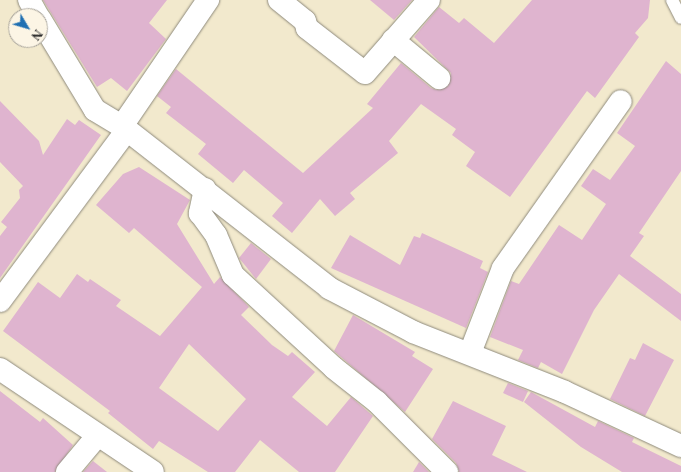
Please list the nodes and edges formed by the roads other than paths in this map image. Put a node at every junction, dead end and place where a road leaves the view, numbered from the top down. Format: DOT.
graph roads {
  1 [pos="208,0"];
  2 [pos="279,0"];
  3 [pos="429,0"];
  4 [pos="672,0"];
  5 [pos="681,18"];
  6 [pos="48,32"];
  7 [pos="393,40"];
  8 [pos="439,78"];
  9 [pos="621,101"];
  10 [pos="125,128"];
  11 [pos="205,189"];
  12 [pos="0,301"];
  13 [pos="470,353"];
  14 [pos="0,369"];
  15 [pos="98,435"];
  16 [pos="681,446"];
  17 [pos="67,472"];
  18 [pos="152,472"];
  19 [pos="447,472"];
  1 -- 10 [label="street"];
  2 -- 7 [label="street"];
  3 -- 7 [label="street"];
  4 -- 5 [label="lane"];
  6 -- 10 [label="street"];
  7 -- 8 [label="street"];
  9 -- 13 [label="street"];
  10 -- 11 [label="street"];
  10 -- 12 [label="street"];
  11 -- 13 [label="street"];
  11 -- 19 [label="street"];
  13 -- 16 [label="street"];
  14 -- 15 [label="street"];
  15 -- 17 [label="street"];
  15 -- 18 [label="street"];
}
